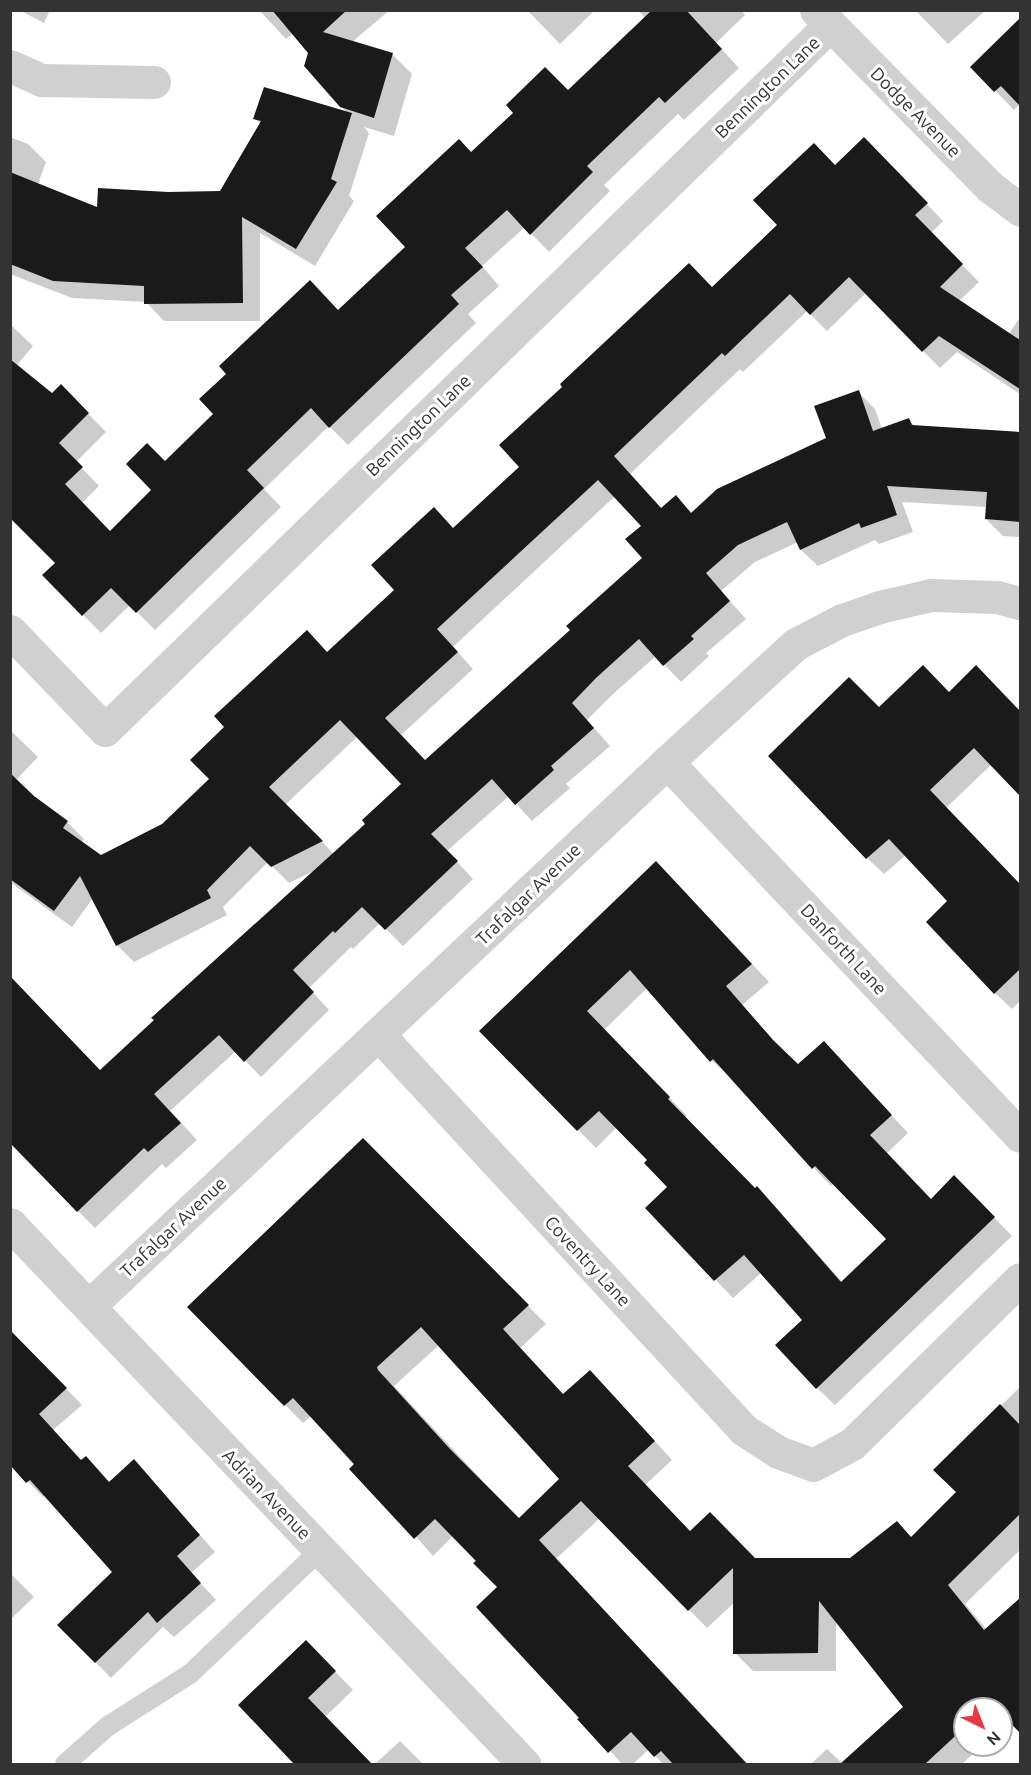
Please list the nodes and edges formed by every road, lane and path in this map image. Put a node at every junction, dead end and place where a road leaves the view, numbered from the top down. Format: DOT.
graph roads {
  1 [pos="823,18"];
  2 [pos="10,66"];
  3 [pos="154,82"];
  4 [pos="1020,210"];
  5 [pos="1020,603"];
  6 [pos="10,631"];
  7 [pos="667,762"];
  8 [pos="379,1035"];
  9 [pos="1020,1136"];
  10 [pos="10,1224"];
  11 [pos="1020,1279"];
  12 [pos="89,1306"];
  13 [pos="320,1550"];
  14 [pos="65,1764"];
  15 [pos="524,1764"];
  1 -- 4 [label="street, Dodge Avenue"];
  1 -- 6 [label="street, Bennington Lane"];
  2 -- 3 [label="street"];
  5 -- 7 [label="street, Trafalgar Avenue"];
  7 -- 8 [label="street, Trafalgar Avenue"];
  7 -- 9 [label="street, Danforth Lane"];
  8 -- 11 [label="street, Coventry Lane"];
  8 -- 12 [label="street, Trafalgar Avenue"];
  10 -- 12 [label="street, Adrian Avenue"];
  12 -- 13 [label="street, Adrian Avenue"];
  13 -- 14 [label="lane"];
  13 -- 15 [label="street, Adrian Avenue"];
}
